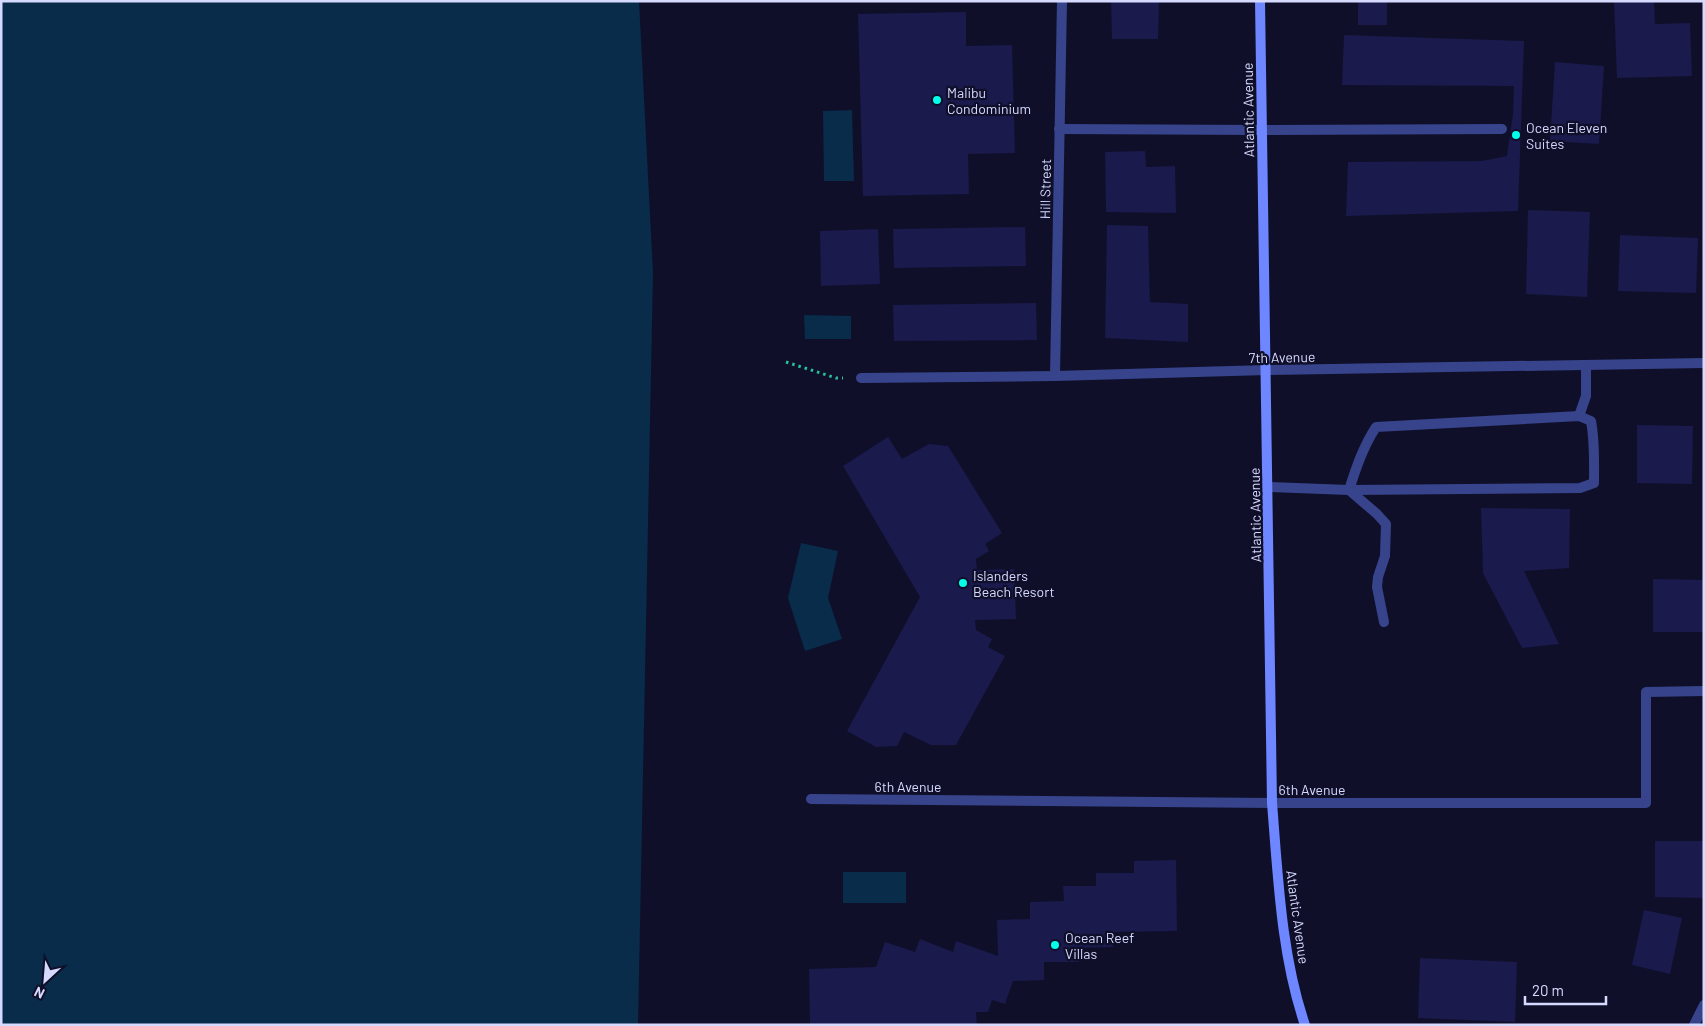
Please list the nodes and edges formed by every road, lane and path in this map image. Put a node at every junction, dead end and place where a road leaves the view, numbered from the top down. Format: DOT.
graph roads {
  1 [pos="1062,1"];
  2 [pos="1260,1"];
  3 [pos="1059,129"];
  4 [pos="1502,129"];
  5 [pos="1262,130"];
  6 [pos="786,362"];
  7 [pos="1704,363"];
  8 [pos="1586,365"];
  9 [pos="1267,370"];
  10 [pos="1055,376"];
  11 [pos="861,378"];
  12 [pos="1579,416"];
  13 [pos="1268,487"];
  14 [pos="1349,490"];
  15 [pos="1384,622"];
  16 [pos="1704,690"];
  17 [pos="811,799"];
  18 [pos="1272,803"];
  19 [pos="1704,1005"];
  20 [pos="1303,1023"];
  21 [pos="1694,1025"];
  1 -- 3 [label="street, Hill Street"];
  2 -- 5 [label="main road, Atlantic Avenue"];
  3 -- 5 [label="street"];
  3 -- 10 [label="street, Hill Street"];
  4 -- 5 [label="street"];
  5 -- 9 [label="main road, Atlantic Avenue"];
  6 -- 11 [label="path"];
  7 -- 8 [label="street, 7th Avenue"];
  8 -- 9 [label="street, 7th Avenue"];
  8 -- 12 [label="street"];
  9 -- 10 [label="street, 7th Avenue"];
  9 -- 13 [label="main road, Atlantic Avenue"];
  10 -- 11 [label="street, 7th Avenue"];
  12 -- 14 [label="street"];
  12 -- 14 [label="street"];
  13 -- 14 [label="street"];
  13 -- 18 [label="main road, Atlantic Avenue"];
  14 -- 15 [label="street"];
  16 -- 18 [label="street, 6th Avenue"];
  17 -- 18 [label="street, 6th Avenue"];
  18 -- 20 [label="main road, Atlantic Avenue"];
  19 -- 21 [label="street"];
}
